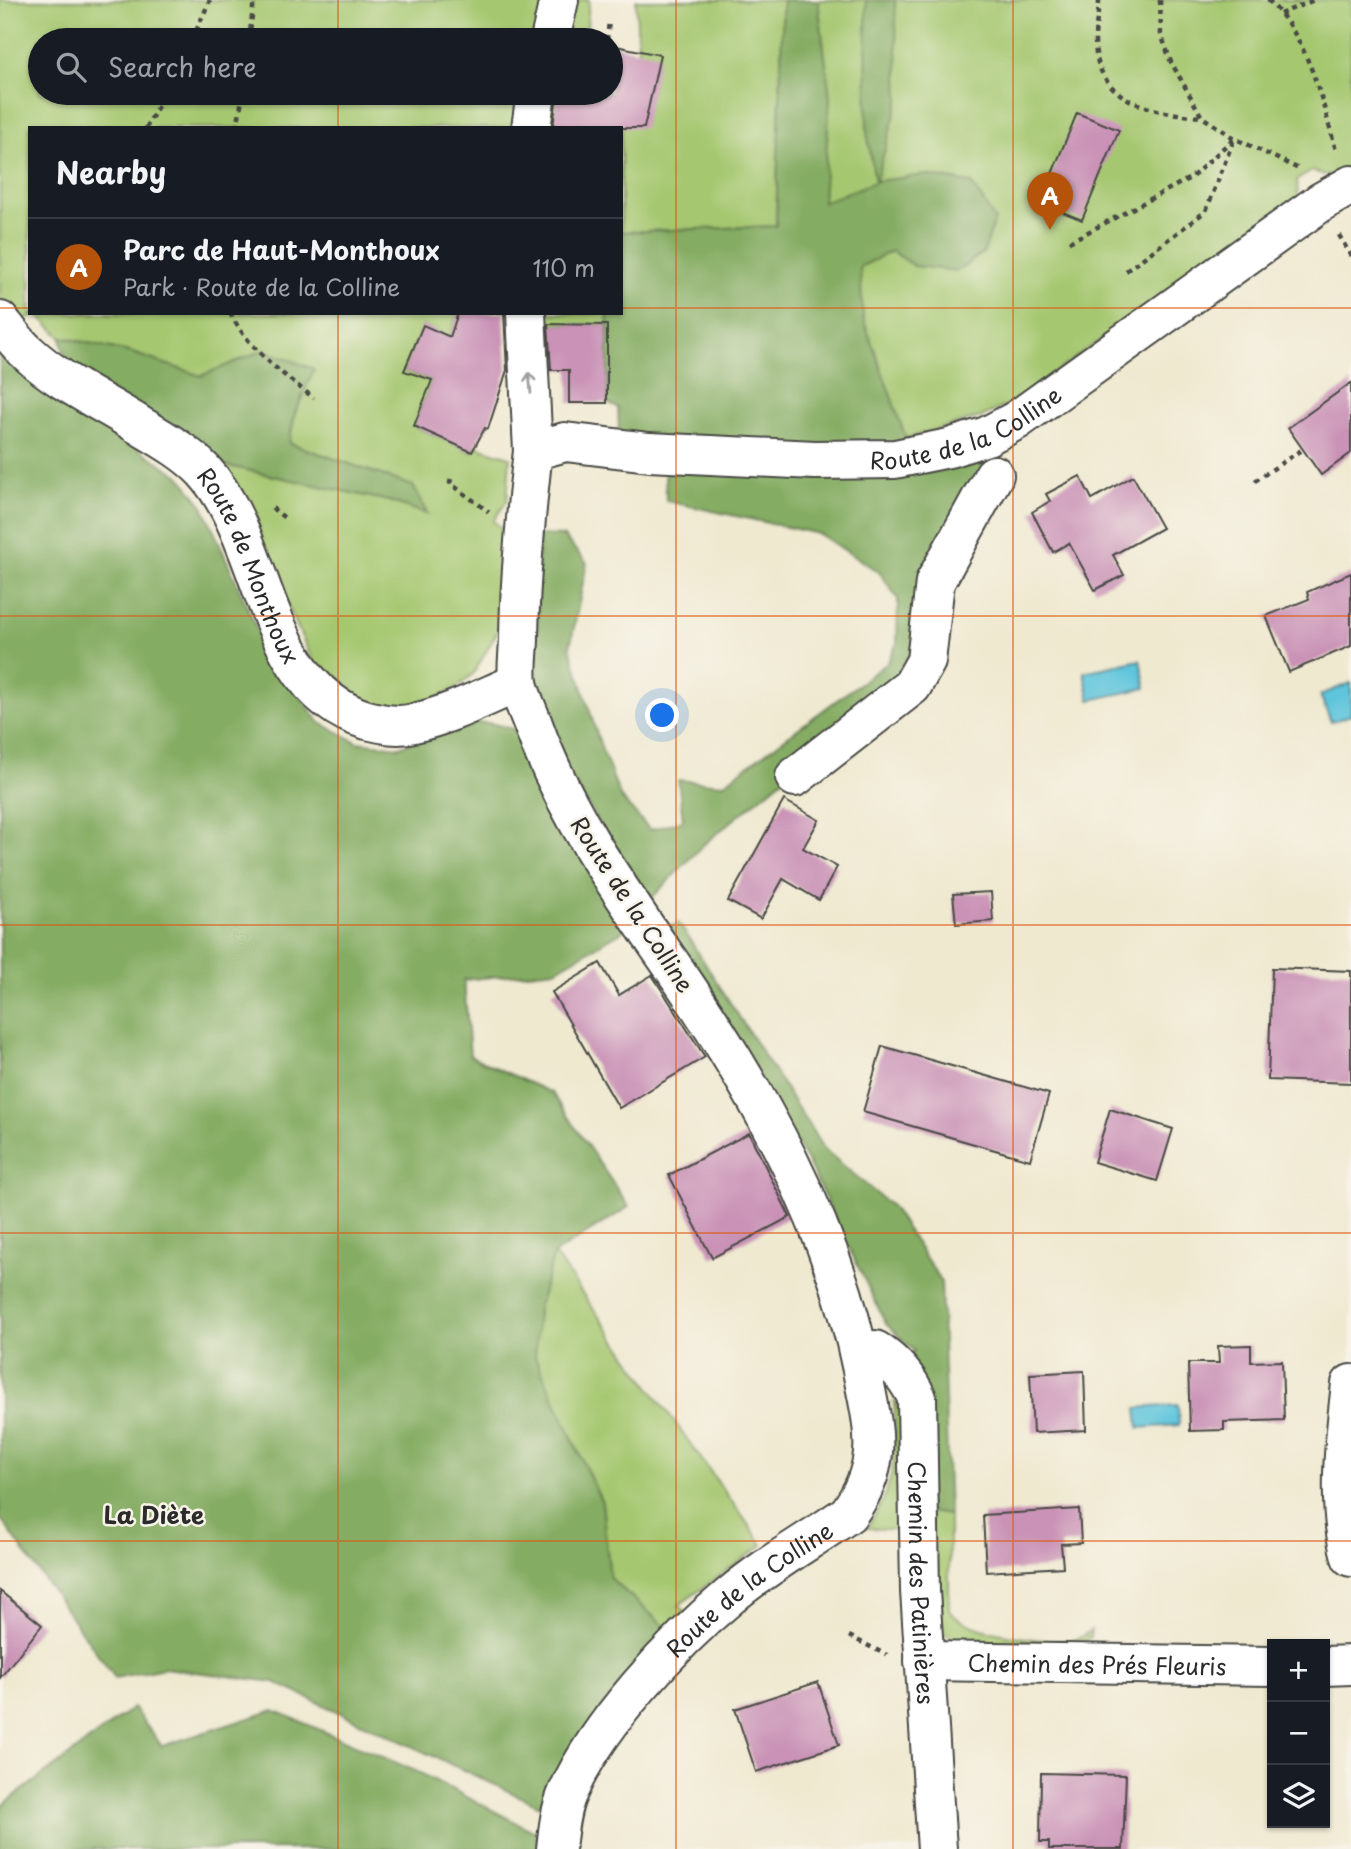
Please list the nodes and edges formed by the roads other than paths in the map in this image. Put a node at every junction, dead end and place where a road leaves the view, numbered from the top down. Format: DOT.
graph roads {
  1 [pos="559,0"];
  2 [pos="553,28"];
  3 [pos="535,105"];
  4 [pos="531,126"];
  5 [pos="1336,179"];
  6 [pos="526,315"];
  7 [pos="0,321"];
  8 [pos="533,451"];
  9 [pos="994,475"];
  10 [pos="518,684"];
  11 [pos="795,777"];
  12 [pos="859,1354"];
  13 [pos="1351,1384"];
  14 [pos="1351,1557"];
  15 [pos="911,1660"];
  16 [pos="1351,1665"];
  17 [pos="1267,1666"];
  18 [pos="1330,1666"];
  19 [pos="556,1849"];
  20 [pos="937,1849"];
  1 -- 2 [label="street"];
  3 -- 4 [label="street"];
  5 -- 8 [label="street, Route de la Colline"];
  8 -- 6 [label="street, one-way"];
  7 -- 10 [label="street, Route de Monthoux"];
  8 -- 10 [label="street, Route de la Colline"];
  9 -- 11 [label="street"];
  10 -- 12 [label="street, Route de la Colline"];
  12 -- 15 [label="street, Chemin des Patinières"];
  12 -- 19 [label="street, Route de la Colline"];
  13 -- 14 [label="street"];
  15 -- 17 [label="street, Chemin des Prés Fleuris"];
  15 -- 20 [label="street, Chemin des Patinières"];
  16 -- 18 [label="street"];
}
